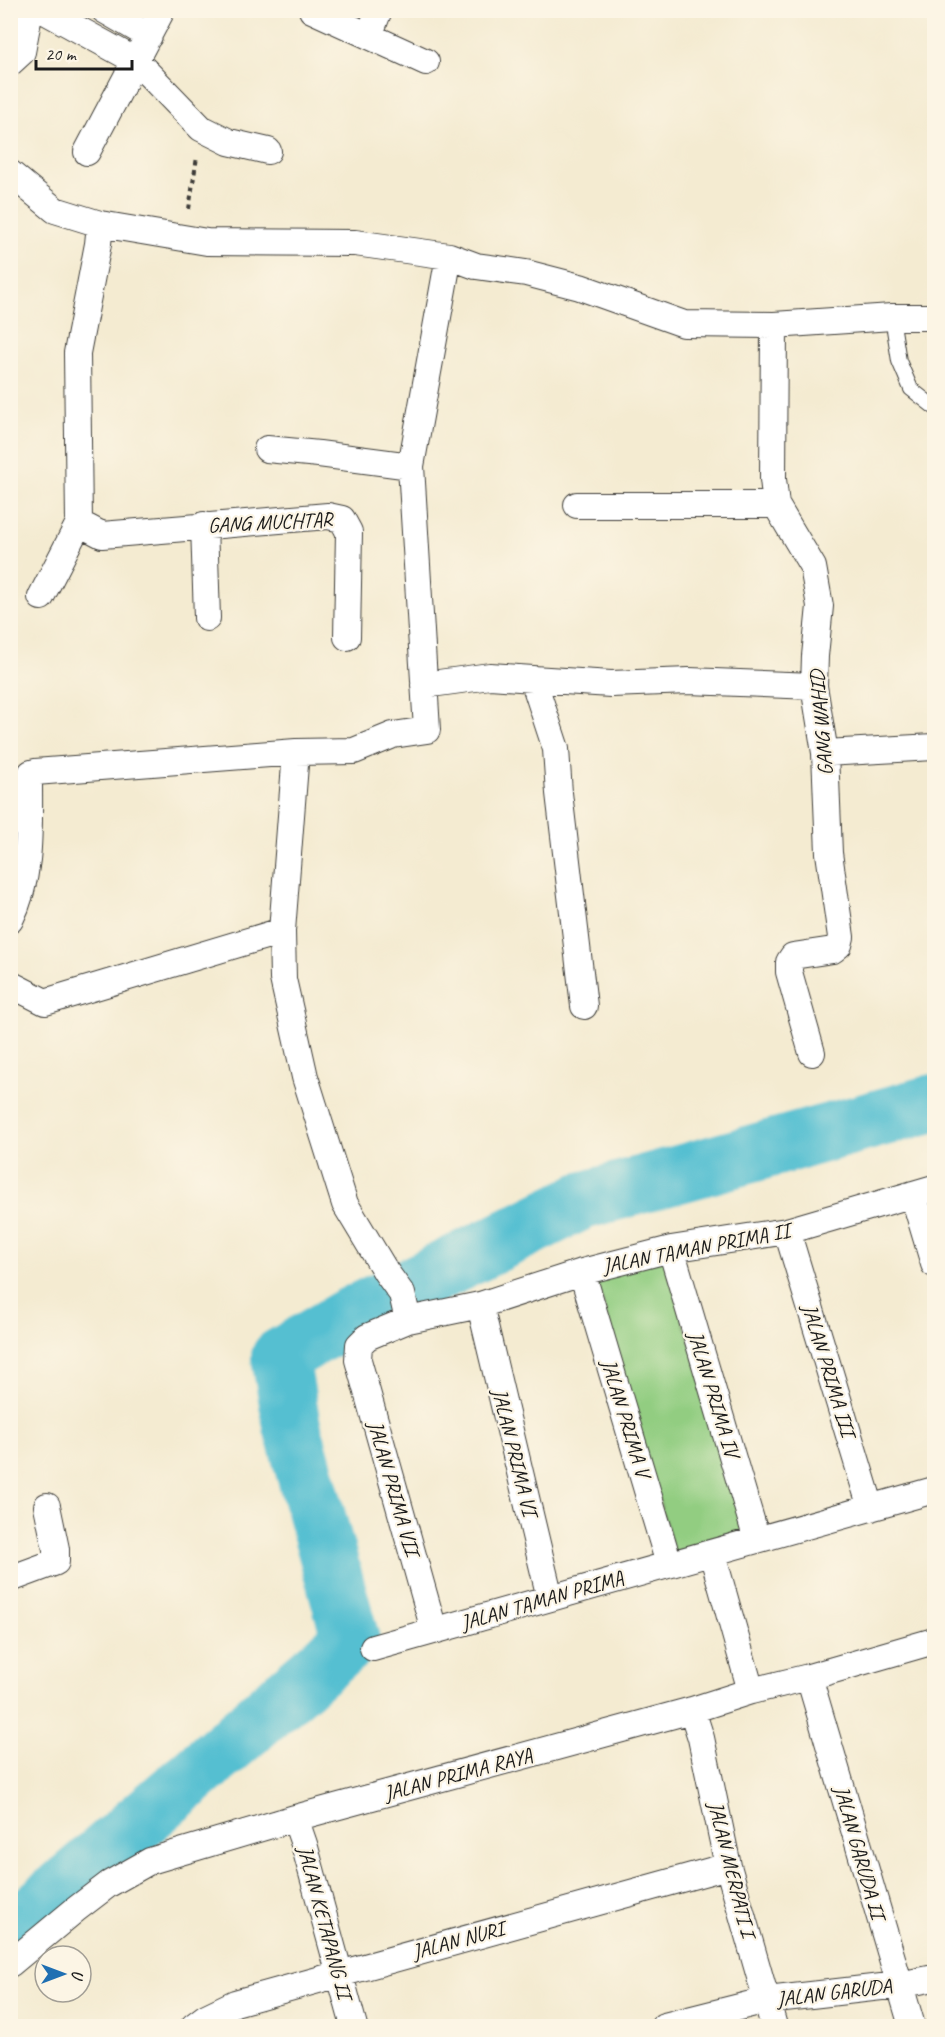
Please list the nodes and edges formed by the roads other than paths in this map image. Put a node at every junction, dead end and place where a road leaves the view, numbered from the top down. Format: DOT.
graph roads {
  1 [pos="30,10"];
  2 [pos="43,10"];
  3 [pos="104,10"];
  4 [pos="162,10"];
  5 [pos="312,10"];
  6 [pos="379,10"];
  7 [pos="149,36"];
  8 [pos="369,36"];
  9 [pos="136,62"];
  10 [pos="426,62"];
  11 [pos="10,63"];
  12 [pos="268,151"];
  13 [pos="87,152"];
  14 [pos="13,182"];
  15 [pos="100,224"];
  16 [pos="449,256"];
  17 [pos="892,317"];
  18 [pos="934,317"];
  19 [pos="774,325"];
  20 [pos="934,407"];
  21 [pos="267,449"];
  22 [pos="411,466"];
  23 [pos="578,505"];
  24 [pos="776,505"];
  25 [pos="80,523"];
  26 [pos="204,525"];
  27 [pos="41,597"];
  28 [pos="207,618"];
  29 [pos="347,637"];
  30 [pos="532,679"];
  31 [pos="424,685"];
  32 [pos="814,686"];
  33 [pos="934,747"];
  34 [pos="296,752"];
  35 [pos="825,753"];
  36 [pos="10,920"];
  37 [pos="282,931"];
  38 [pos="10,984"];
  39 [pos="584,1006"];
  40 [pos="812,1053"];
  41 [pos="924,1191"];
  42 [pos="787,1231"];
  43 [pos="671,1249"];
  44 [pos="934,1264"];
  45 [pos="582,1272"];
  46 [pos="480,1305"];
  47 [pos="408,1320"];
  48 [pos="359,1346"];
  49 [pos="934,1490"];
  50 [pos="47,1506"];
  51 [pos="871,1508"];
  52 [pos="757,1540"];
  53 [pos="712,1552"];
  54 [pos="669,1564"];
  55 [pos="10,1579"];
  56 [pos="550,1598"];
  57 [pos="434,1630"];
  58 [pos="933,1645"];
  59 [pos="373,1648"];
  60 [pos="809,1677"];
  61 [pos="751,1691"];
  62 [pos="692,1710"];
  63 [pos="295,1818"];
  64 [pos="728,1866"];
  65 [pos="10,1964"];
  66 [pos="338,1973"];
  67 [pos="934,1978"];
  68 [pos="899,1985"];
  69 [pos="767,2000"];
  70 [pos="203,2023"];
  71 [pos="354,2026"];
  72 [pos="664,2026"];
  73 [pos="774,2026"];
  74 [pos="912,2026"];
  1 -- 11 [label="street"];
  2 -- 9 [label="street"];
  3 -- 7 [label="street"];
  4 -- 7 [label="street"];
  5 -- 8 [label="street"];
  6 -- 8 [label="street"];
  7 -- 9 [label="street"];
  8 -- 10 [label="street"];
  9 -- 12 [label="street"];
  9 -- 13 [label="street"];
  14 -- 15 [label="street"];
  15 -- 16 [label="street"];
  15 -- 25 [label="street"];
  16 -- 19 [label="street"];
  16 -- 22 [label="street"];
  17 -- 18 [label="street"];
  17 -- 19 [label="street"];
  17 -- 20 [label="lane"];
  19 -- 24 [label="street, GANG WAHID"];
  21 -- 22 [label="street"];
  22 -- 31 [label="street"];
  23 -- 24 [label="street"];
  24 -- 32 [label="street, GANG WAHID"];
  25 -- 26 [label="street, GANG MUCHTAR"];
  25 -- 27 [label="street"];
  26 -- 28 [label="street"];
  26 -- 29 [label="street, GANG MUCHTAR"];
  30 -- 31 [label="street"];
  30 -- 32 [label="street"];
  30 -- 39 [label="street"];
  31 -- 34 [label="street"];
  32 -- 35 [label="street, GANG WAHID"];
  33 -- 35 [label="street"];
  34 -- 36 [label="street"];
  34 -- 37 [label="street"];
  35 -- 40 [label="street, GANG WAHID"];
  37 -- 38 [label="street"];
  37 -- 47 [label="street"];
  41 -- 42 [label="street, JALAN TAMAN PRIMA II"];
  41 -- 44 [label="street"];
  42 -- 43 [label="street, JALAN TAMAN PRIMA II"];
  42 -- 51 [label="street, JALAN PRIMA III"];
  43 -- 45 [label="street, JALAN TAMAN PRIMA II"];
  43 -- 52 [label="street, JALAN PRIMA IV"];
  45 -- 46 [label="street, JALAN TAMAN PRIMA II"];
  45 -- 54 [label="street, JALAN PRIMA V"];
  46 -- 47 [label="street, JALAN TAMAN PRIMA II"];
  46 -- 56 [label="street, JALAN PRIMA VI"];
  47 -- 48 [label="street, JALAN TAMAN PRIMA II"];
  48 -- 57 [label="street, JALAN PRIMA VII"];
  49 -- 51 [label="street, JALAN TAMAN PRIMA"];
  50 -- 55 [label="street"];
  51 -- 52 [label="street, JALAN TAMAN PRIMA"];
  52 -- 53 [label="street, JALAN TAMAN PRIMA"];
  53 -- 54 [label="street, JALAN TAMAN PRIMA"];
  53 -- 61 [label="street"];
  54 -- 56 [label="street, JALAN TAMAN PRIMA"];
  56 -- 57 [label="street, JALAN TAMAN PRIMA"];
  57 -- 59 [label="street, JALAN TAMAN PRIMA"];
  58 -- 60 [label="street, JALAN PRIMA RAYA"];
  60 -- 61 [label="street, JALAN PRIMA RAYA"];
  60 -- 68 [label="street, JALAN GARUDA II"];
  61 -- 62 [label="street, JALAN PRIMA RAYA"];
  62 -- 63 [label="street, JALAN PRIMA RAYA"];
  62 -- 64 [label="street, JALAN MERPATI I"];
  63 -- 65 [label="street, JALAN PRIMA RAYA"];
  63 -- 66 [label="street, JALAN KETAPANG II"];
  64 -- 66 [label="street, JALAN NURI"];
  64 -- 69 [label="street, JALAN MERPATI I"];
  66 -- 70 [label="street, JALAN NURI"];
  66 -- 71 [label="street, JALAN KETAPANG II"];
  67 -- 68 [label="street, JALAN GARUDA"];
  68 -- 69 [label="street, JALAN GARUDA"];
  68 -- 74 [label="street, JALAN GARUDA II"];
  69 -- 72 [label="street, JALAN GARUDA"];
  69 -- 73 [label="street, JALAN MERPATI I"];
}
